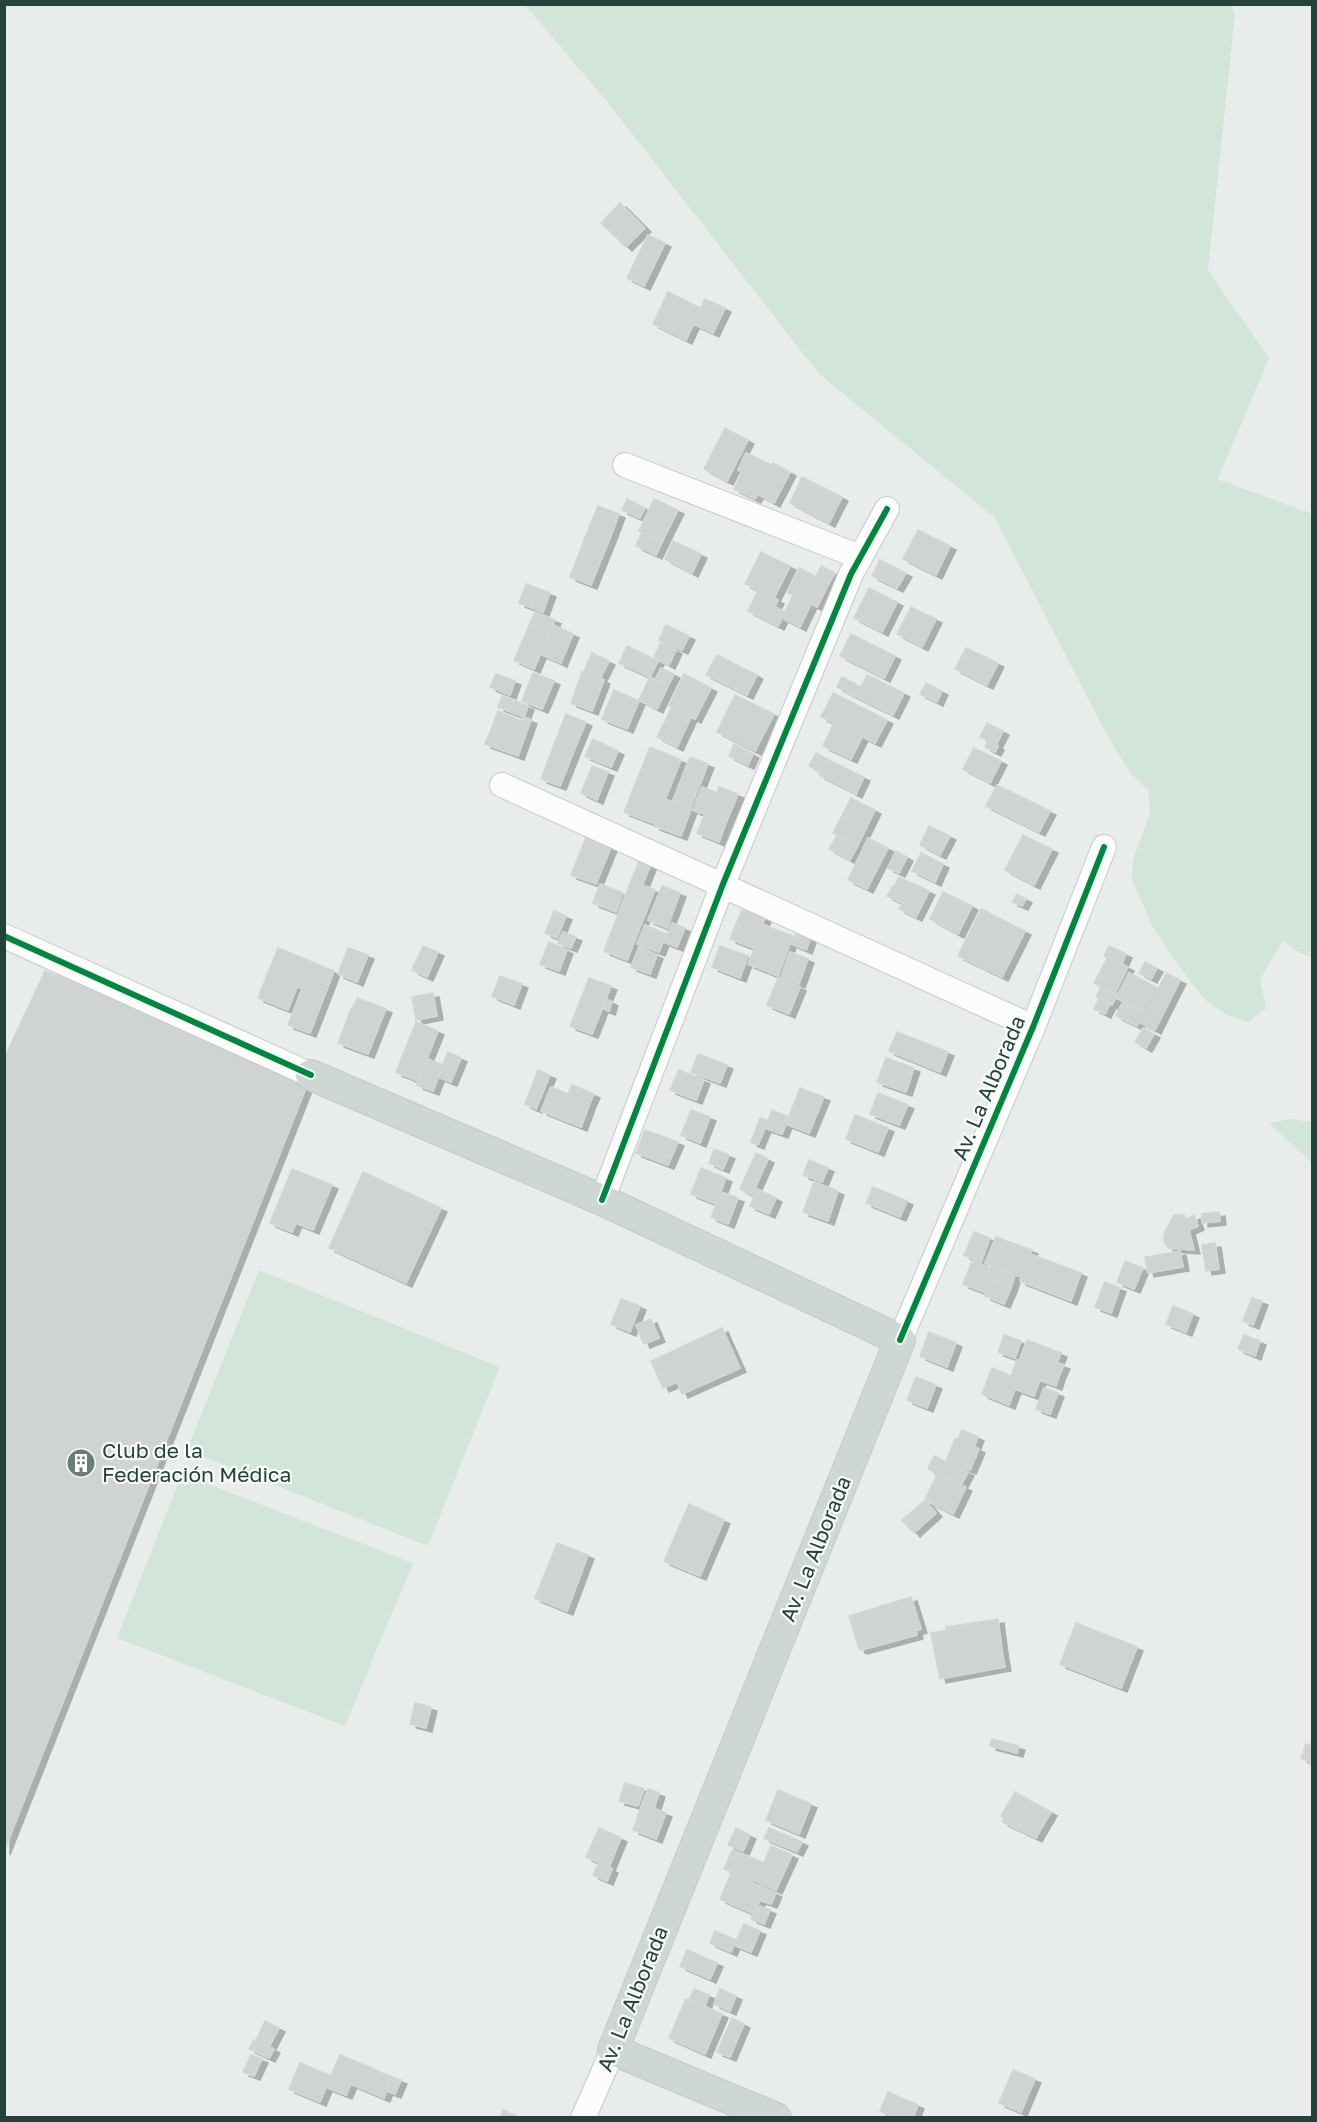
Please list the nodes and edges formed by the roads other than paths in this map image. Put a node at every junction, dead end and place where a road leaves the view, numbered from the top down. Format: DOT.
graph roads {
  1 [pos="625,465"];
  2 [pos="887,510"];
  3 [pos="860,556"];
  4 [pos="502,785"];
  5 [pos="1104,848"];
  6 [pos="723,884"];
  7 [pos="4,936"];
  8 [pos="1033,1027"];
  9 [pos="311,1075"];
  10 [pos="602,1200"];
  11 [pos="900,1340"];
  12 [pos="613,2050"];
  13 [pos="583,2118"];
  14 [pos="776,2118"];
  1 -- 3 [label="street"];
  2 -- 3 [label="street"];
  3 -- 6 [label="street"];
  4 -- 6 [label="street"];
  5 -- 8 [label="street, Av. La Alborada"];
  6 -- 8 [label="street"];
  6 -- 10 [label="street"];
  7 -- 9 [label="street"];
  8 -- 11 [label="street, Av. La Alborada"];
  9 -- 10 [label="main road"];
  10 -- 11 [label="main road"];
  11 -- 12 [label="main road, Av. La Alborada"];
  12 -- 13 [label="street, Av. La Alborada"];
  12 -- 14 [label="main road"];
}
